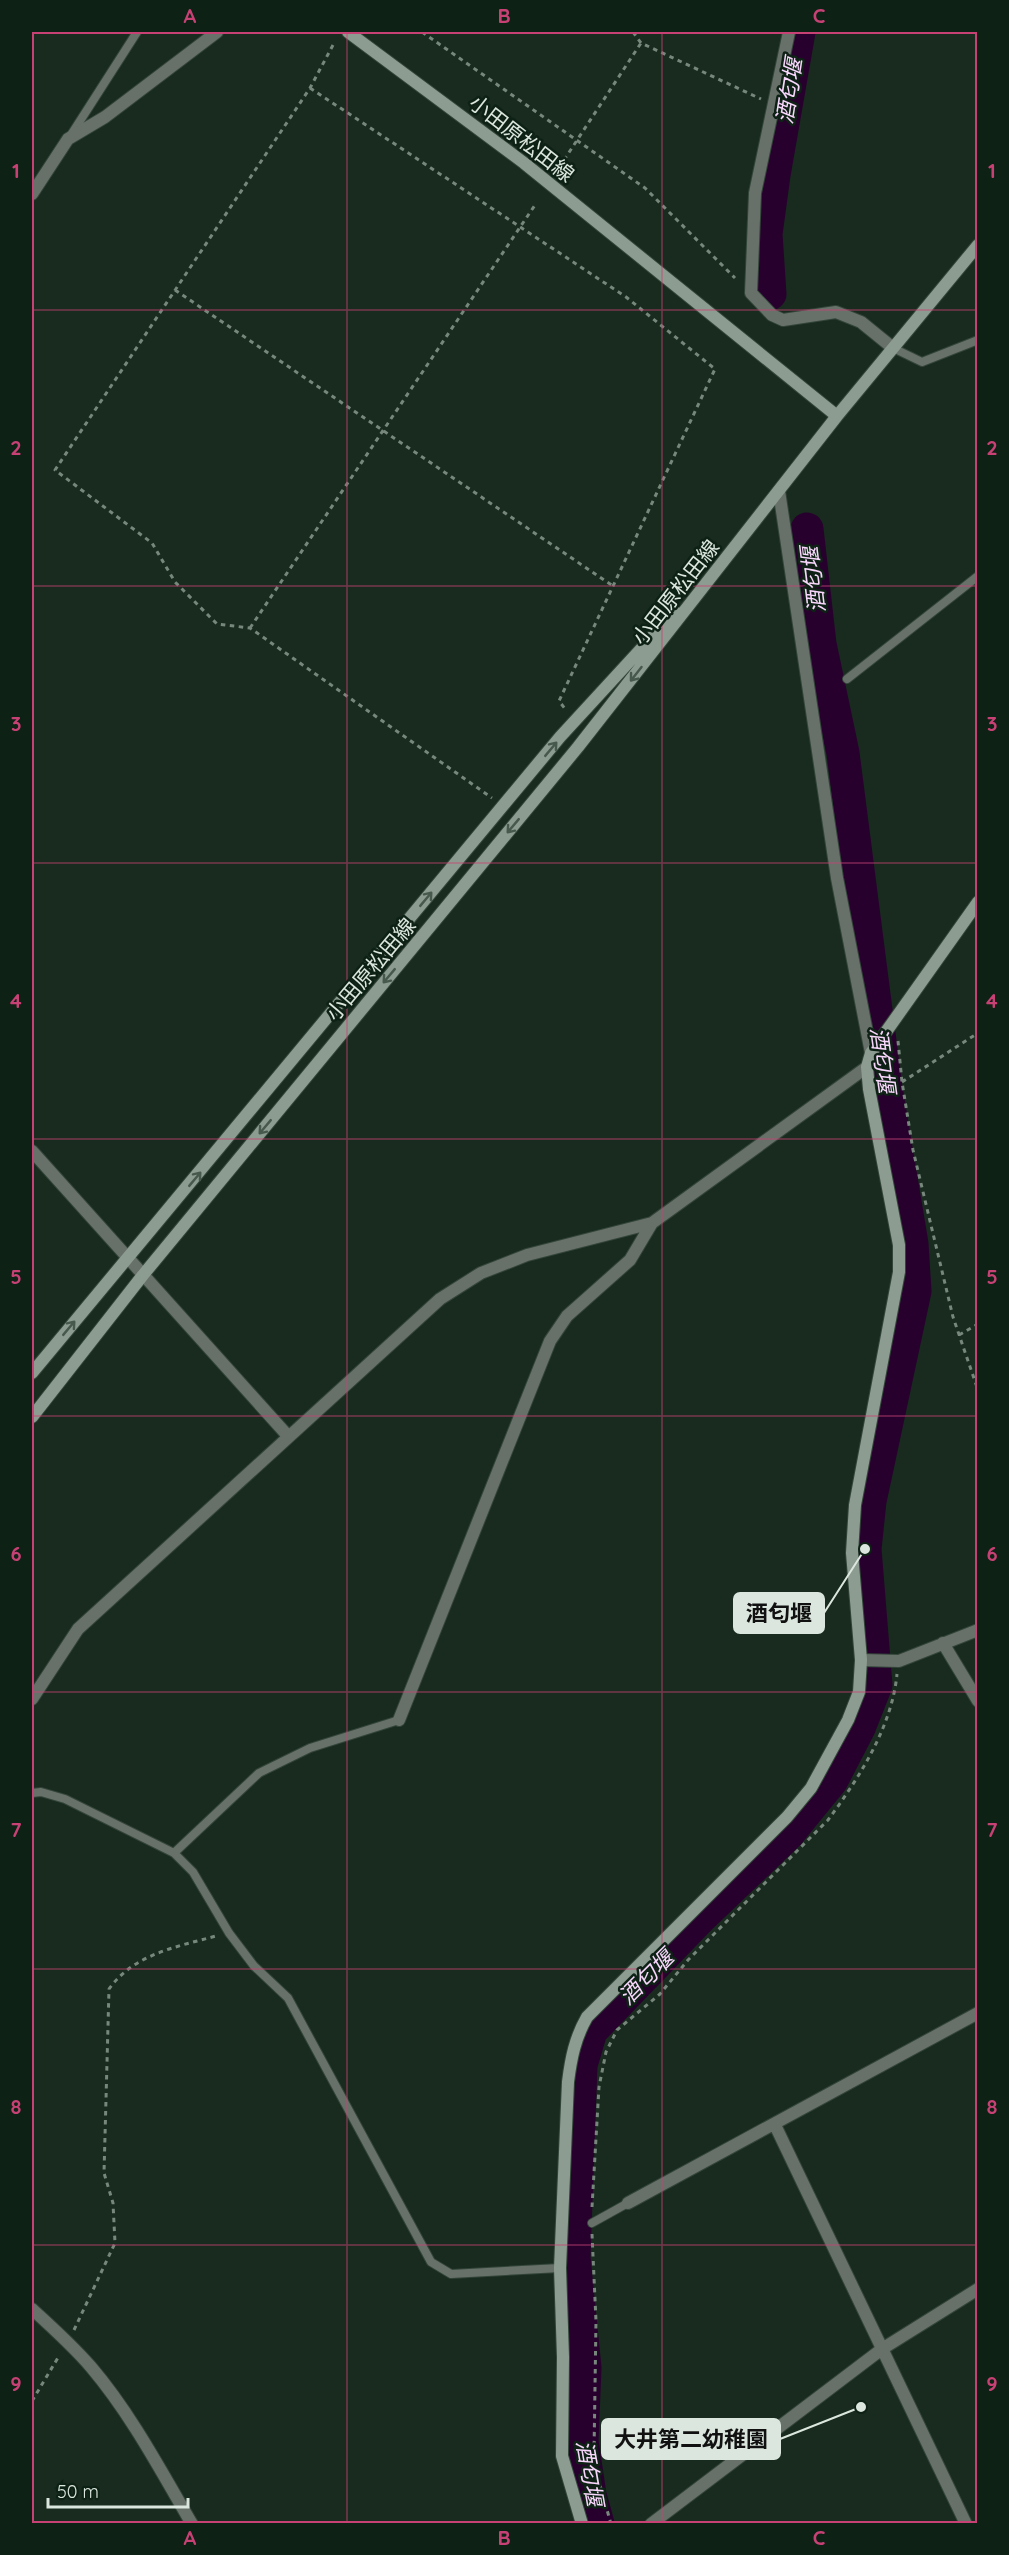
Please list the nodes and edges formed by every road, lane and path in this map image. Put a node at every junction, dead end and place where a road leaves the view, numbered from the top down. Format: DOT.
graph roads {
  1 [pos="137,32"];
  2 [pos="217,32"];
  3 [pos="348,32"];
  4 [pos="422,32"];
  5 [pos="633,32"];
  6 [pos="789,32"];
  7 [pos="641,43"];
  8 [pos="333,45"];
  9 [pos="310,88"];
  10 [pos="773,105"];
  11 [pos="68,139"];
  12 [pos="576,141"];
  13 [pos="564,160"];
  14 [pos="32,194"];
  15 [pos="536,205"];
  16 [pos="520,229"];
  17 [pos="978,245"];
  18 [pos="175,290"];
  19 [pos="751,293"];
  20 [pos="978,339"];
  21 [pos="893,348"];
  22 [pos="837,416"];
  23 [pos="382,430"];
  24 [pos="779,491"];
  25 [pos="737,545"];
  26 [pos="978,576"];
  27 [pos="613,586"];
  28 [pos="250,628"];
  29 [pos="847,679"];
  30 [pos="575,721"];
  31 [pos="503,806"];
  32 [pos="978,902"];
  33 [pos="897,1015"];
  34 [pos="978,1033"];
  35 [pos="871,1053"];
  36 [pos="867,1068"];
  37 [pos="902,1082"];
  38 [pos="32,1151"];
  39 [pos="652,1223"];
  40 [pos="128,1259"];
  41 [pos="143,1275"];
  42 [pos="978,1324"];
  43 [pos="959,1335"];
  44 [pos="32,1373"];
  45 [pos="978,1390"];
  46 [pos="32,1418"];
  47 [pos="288,1436"];
  48 [pos="978,1630"];
  49 [pos="943,1643"];
  50 [pos="861,1660"];
  51 [pos="899,1661"];
  52 [pos="32,1699"];
  53 [pos="978,1701"];
  54 [pos="399,1720"];
  55 [pos="32,1793"];
  56 [pos="174,1853"];
  57 [pos="229,1933"];
  58 [pos="978,2013"];
  59 [pos="775,2125"];
  60 [pos="628,2203"];
  61 [pos="592,2223"];
  62 [pos="560,2268"];
  63 [pos="978,2289"];
  64 [pos="32,2309"];
  65 [pos="68,2342"];
  66 [pos="882,2349"];
  67 [pos="32,2401"];
  68 [pos="192,2523"];
  69 [pos="582,2523"];
  70 [pos="611,2523"];
  71 [pos="651,2523"];
  72 [pos="966,2523"];
  1 -- 11 [label="lane"];
  2 -- 11 [label="street"];
  3 -- 22 [label="main road, 小田原松田線"];
  4 -- 12 [label="path"];
  5 -- 7 [label="path"];
  6 -- 10 [label="street"];
  7 -- 10 [label="path"];
  7 -- 12 [label="path"];
  8 -- 9 [label="path"];
  9 -- 16 [label="path"];
  9 -- 18 [label="path"];
  10 -- 19 [label="street"];
  11 -- 14 [label="street"];
  12 -- 13 [label="path"];
  12 -- 19 [label="path"];
  15 -- 16 [label="path"];
  16 -- 23 [label="path"];
  16 -- 27 [label="path"];
  17 -- 21 [label="main road, 小田原松田線"];
  18 -- 23 [label="path"];
  18 -- 28 [label="path"];
  19 -- 21 [label="street"];
  20 -- 21 [label="lane"];
  21 -- 22 [label="main road, 小田原松田線"];
  22 -- 24 [label="main road, 小田原松田線"];
  23 -- 27 [label="path"];
  23 -- 28 [label="path"];
  24 -- 25 [label="main road, 小田原松田線"];
  24 -- 35 [label="street"];
  25 -- 30 [label="main road, 小田原松田線"];
  25 -- 41 [label="main road, 小田原松田線, one-way"];
  26 -- 29 [label="lane"];
  27 -- 30 [label="path"];
  28 -- 31 [label="path"];
  31 -- 30 [label="main road, 小田原松田線, one-way"];
  40 -- 31 [label="main road, 小田原松田線, one-way"];
  32 -- 33 [label="main road"];
  33 -- 35 [label="main road"];
  33 -- 37 [label="path"];
  34 -- 37 [label="path"];
  35 -- 36 [label="main road"];
  36 -- 39 [label="street"];
  36 -- 50 [label="main road"];
  37 -- 43 [label="path"];
  38 -- 40 [label="street"];
  39 -- 47 [label="street"];
  39 -- 54 [label="street"];
  40 -- 41 [label="street"];
  44 -- 40 [label="main road, 小田原松田線, one-way"];
  41 -- 46 [label="main road, 小田原松田線"];
  41 -- 47 [label="street"];
  42 -- 43 [label="path"];
  43 -- 45 [label="path"];
  47 -- 52 [label="street"];
  48 -- 49 [label="street"];
  49 -- 51 [label="street"];
  49 -- 53 [label="street"];
  50 -- 51 [label="street"];
  50 -- 62 [label="main road"];
  51 -- 61 [label="path"];
  54 -- 56 [label="lane"];
  55 -- 56 [label="lane"];
  56 -- 57 [label="lane"];
  57 -- 62 [label="lane"];
  57 -- 65 [label="path"];
  58 -- 59 [label="street"];
  59 -- 60 [label="street"];
  59 -- 66 [label="street"];
  60 -- 61 [label="lane"];
  61 -- 70 [label="path"];
  62 -- 69 [label="main road"];
  63 -- 66 [label="street"];
  64 -- 65 [label="street"];
  65 -- 67 [label="path"];
  65 -- 68 [label="street"];
  66 -- 71 [label="street"];
  66 -- 72 [label="street"];
}
